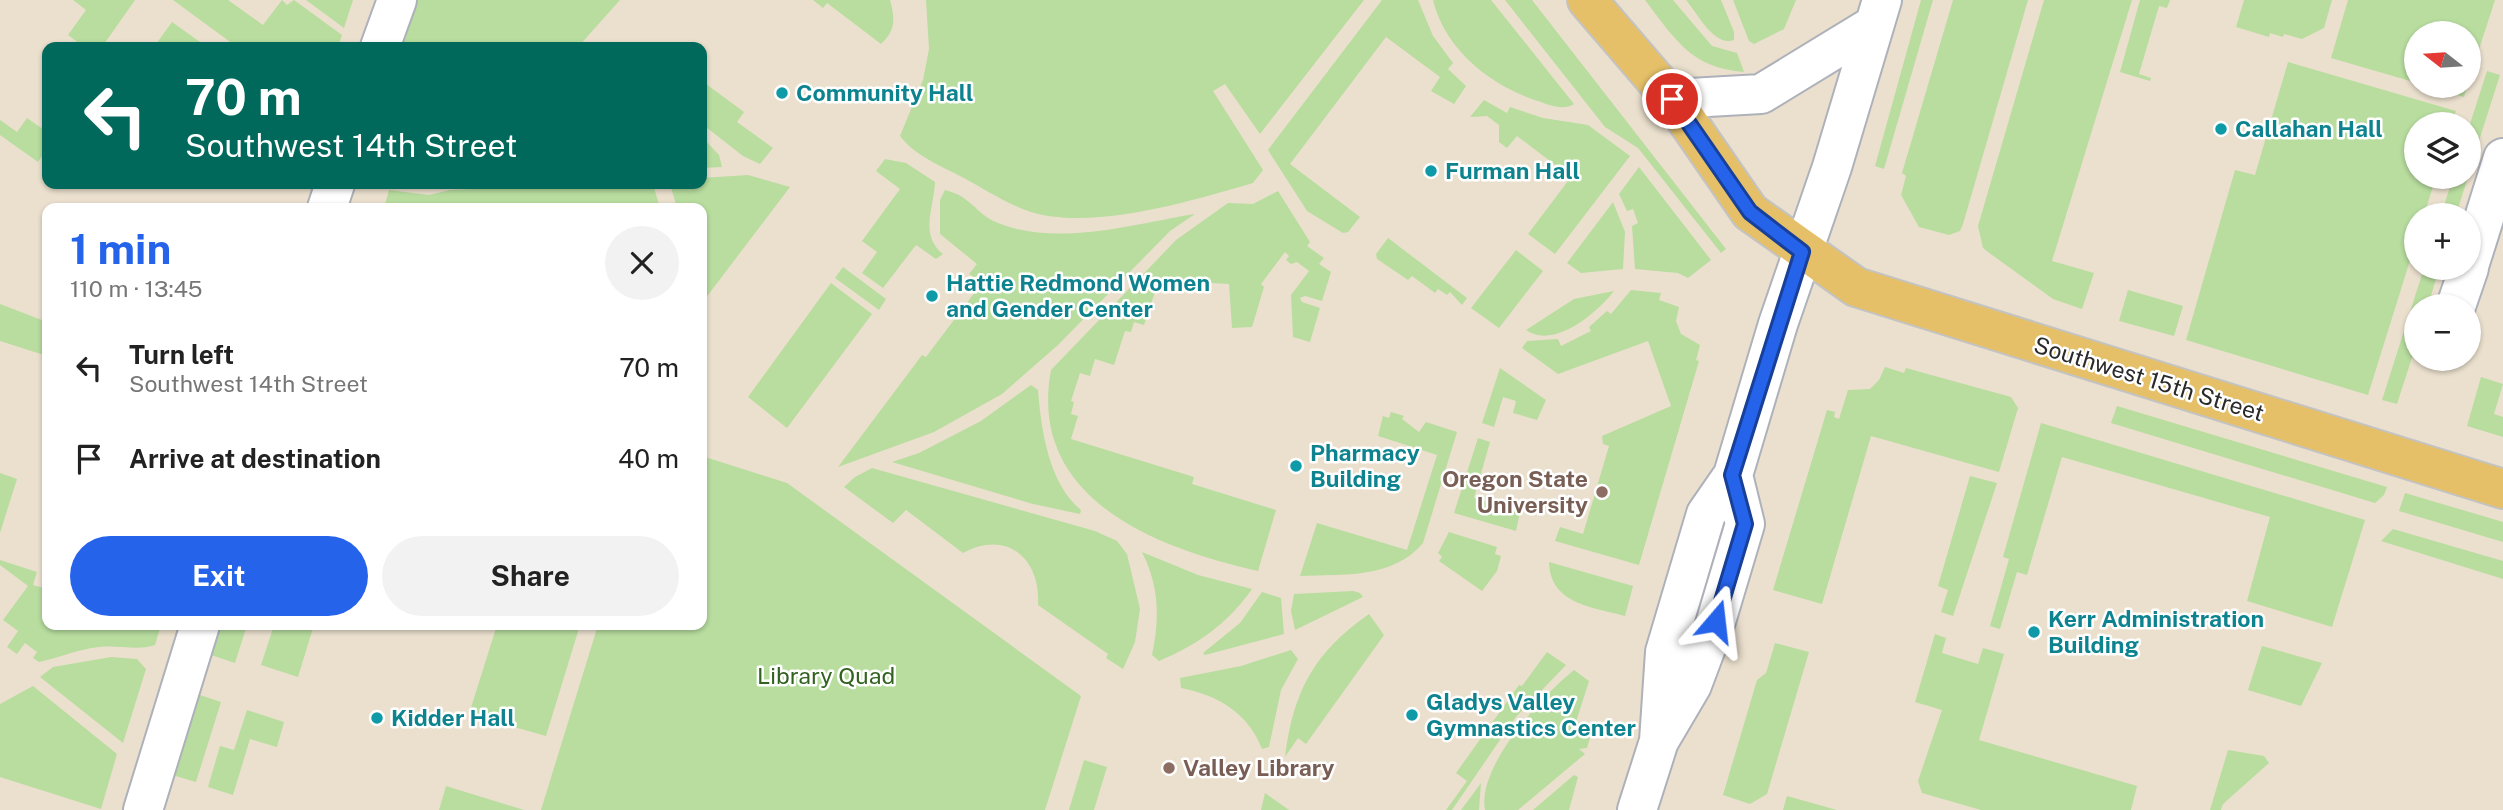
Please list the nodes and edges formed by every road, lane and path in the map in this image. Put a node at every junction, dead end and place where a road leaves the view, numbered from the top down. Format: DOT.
graph roads {
  1 [pos="397,0"];
  2 [pos="1587,0"];
  3 [pos="1878,12"];
  4 [pos="382,42"];
  5 [pos="1672,99"];
  6 [pos="2503,159"];
  7 [pos="2481,229"];
  8 [pos="1802,252"];
  9 [pos="2503,489"];
  10 [pos="198,630"];
  11 [pos="143,810"];
  12 [pos="1636,810"];
  1 -- 4 [label="street"];
  2 -- 5 [label="main road, Southwest 15th Street"];
  3 -- 5 [label="street"];
  3 -- 8 [label="street"];
  5 -- 8 [label="main road, Southwest 15th Street"];
  6 -- 7 [label="street"];
  8 -- 9 [label="main road, Southwest 15th Street"];
  8 -- 12 [label="street"];
  10 -- 11 [label="street"];
}
